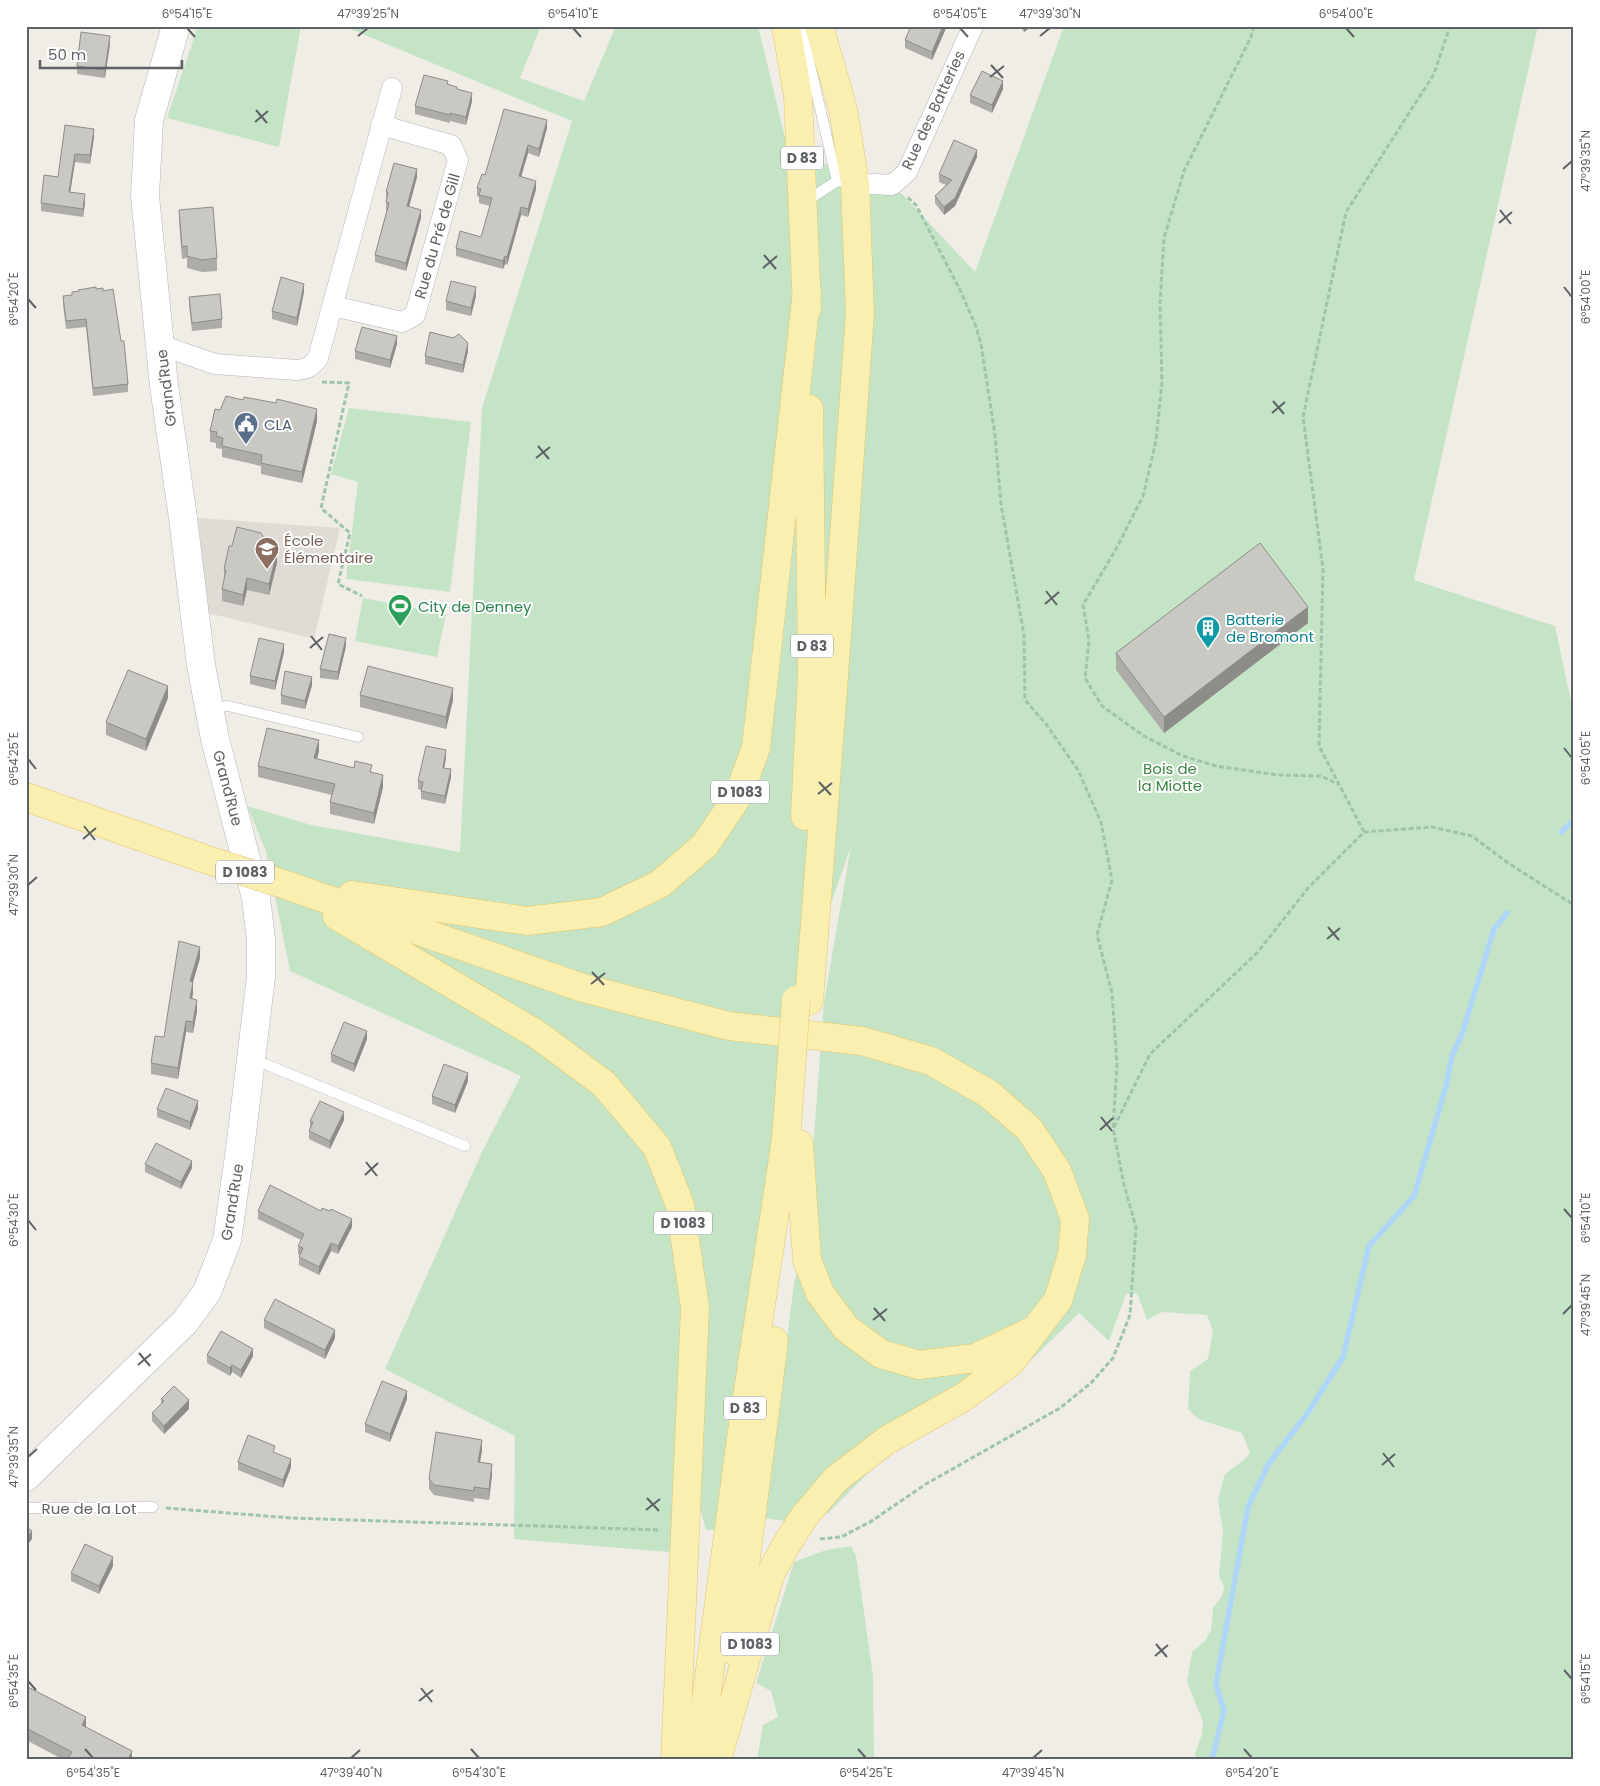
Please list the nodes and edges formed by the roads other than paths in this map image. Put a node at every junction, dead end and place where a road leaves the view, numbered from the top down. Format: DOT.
graph roads {
  1 [pos="176,26"];
  2 [pos="786,26"];
  3 [pos="802,26"];
  4 [pos="819,26"];
  5 [pos="973,26"];
  6 [pos="392,88"];
  7 [pos="381,125"];
  8 [pos="846,182"];
  9 [pos="804,203"];
  10 [pos="807,291"];
  11 [pos="332,306"];
  12 [pos="160,345"];
  13 [pos="209,708"];
  14 [pos="358,737"];
  15 [pos="26,798"];
  16 [pos="286,886"];
  17 [pos="802,1001"];
  18 [pos="799,1056"];
  19 [pos="250,1059"];
  20 [pos="799,1144"];
  21 [pos="465,1146"];
  22 [pos="1038,1327"];
  23 [pos="26,1476"];
  24 [pos="26,1506"];
  25 [pos="153,1507"];
  26 [pos="714,1754"];
  27 [pos="675,1760"];
  1 -- 12 [label="street, Grand'Rue"];
  2 -- 9 [label="main road, D 83"];
  3 -- 8 [label="lane"];
  4 -- 8 [label="main road, D 83"];
  5 -- 8 [label="street, Rue des Batteries"];
  6 -- 7 [label="street"];
  7 -- 11 [label="street"];
  7 -- 11 [label="street, Rue du Pré de Gill"];
  8 -- 9 [label="lane"];
  8 -- 17 [label="main road, D 83"];
  9 -- 10 [label="main road, D 83"];
  10 -- 16 [label="main road, D 1083"];
  10 -- 17 [label="main road, D 83"];
  11 -- 12 [label="street"];
  12 -- 13 [label="street, Grand'Rue"];
  13 -- 14 [label="lane"];
  13 -- 19 [label="street, Grand'Rue"];
  15 -- 16 [label="main road, D 1083, bridge"];
  16 -- 22 [label="main road, D 1083"];
  16 -- 27 [label="main road, D 1083"];
  17 -- 18 [label="main road, D 83, bridge"];
  18 -- 20 [label="main road, D 83"];
  18 -- 26 [label="main road, D 83"];
  19 -- 21 [label="lane"];
  19 -- 23 [label="street, Grand'Rue"];
  20 -- 22 [label="main road, D 1083"];
  20 -- 26 [label="main road, D 83"];
  22 -- 26 [label="main road, D 1083"];
  24 -- 25 [label="lane, Rue de la Lot"];
}
